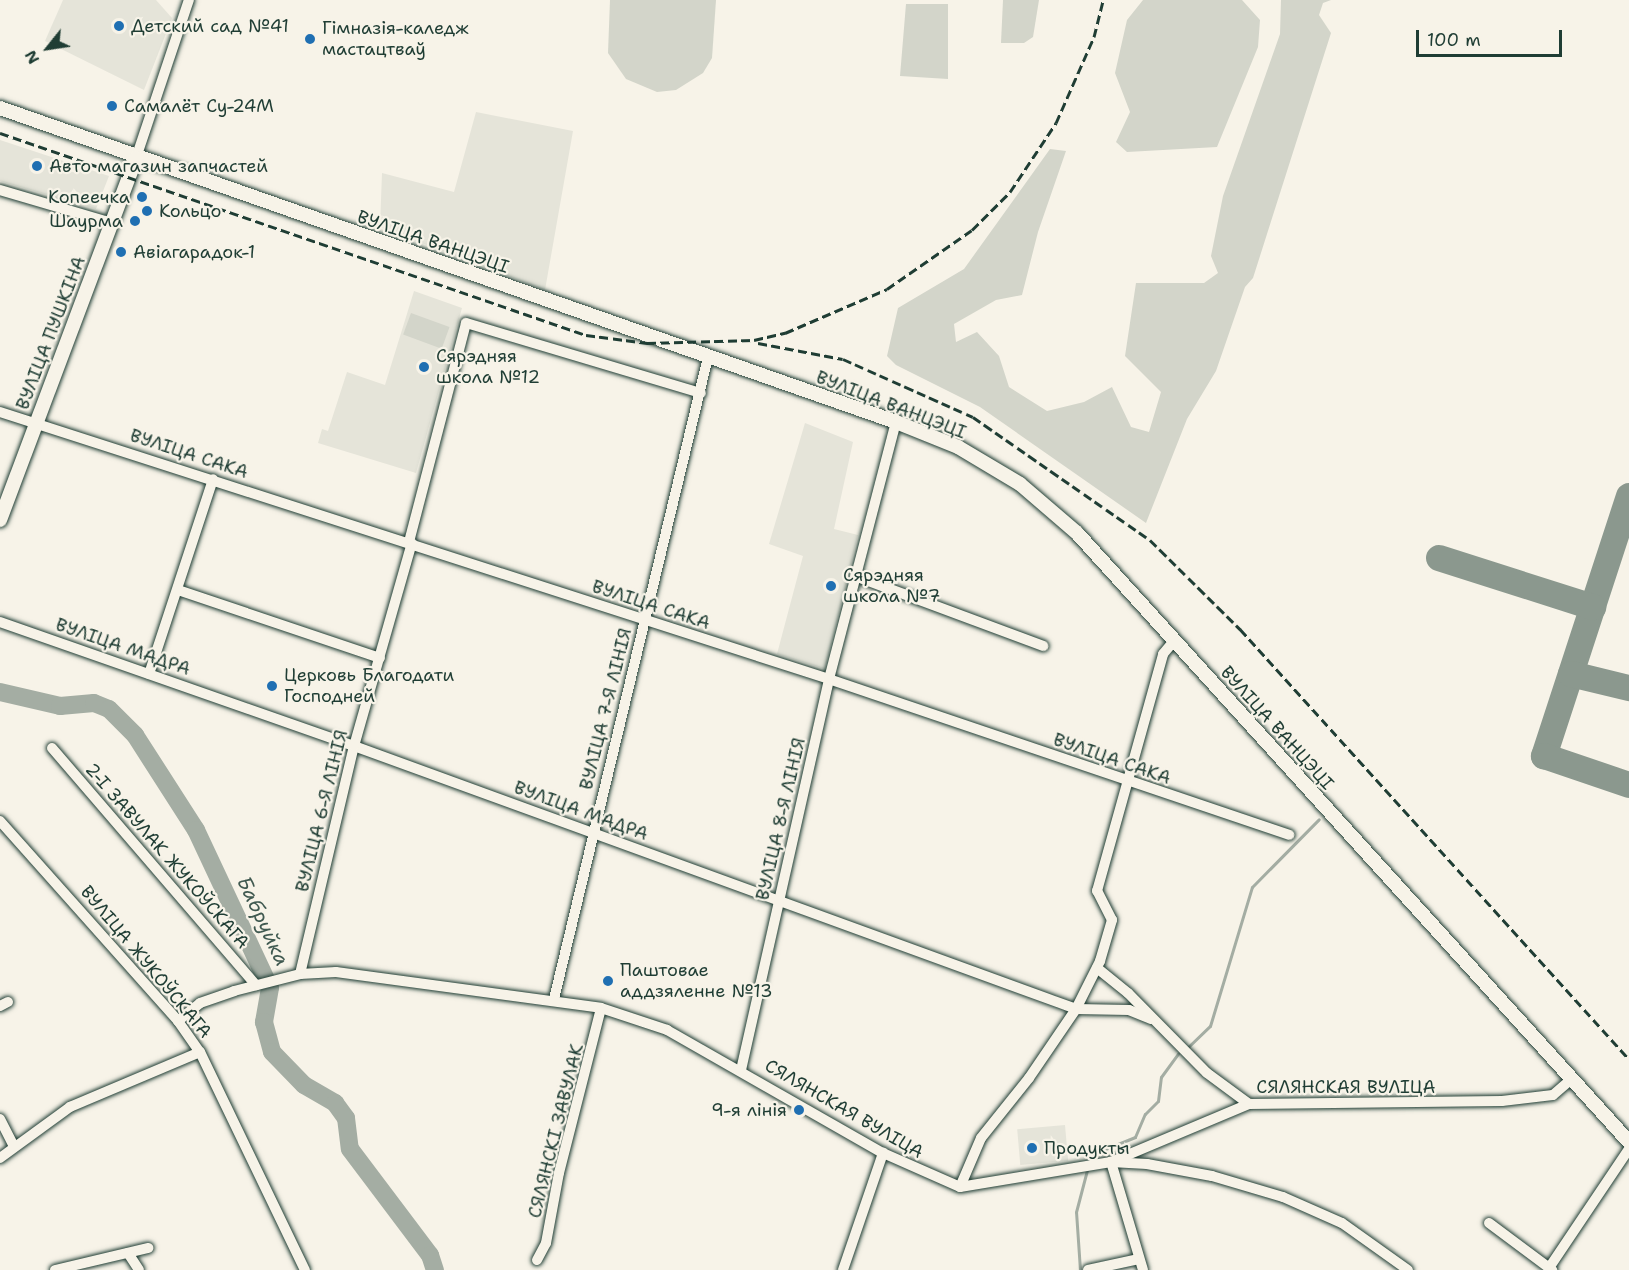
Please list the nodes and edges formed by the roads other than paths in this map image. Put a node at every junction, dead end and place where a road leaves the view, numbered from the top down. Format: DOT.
graph roads {
  1 [pos="189,0"];
  2 [pos="0,108"];
  3 [pos="136,158"];
  4 [pos="0,190"];
  5 [pos="112,223"];
  6 [pos="708,357"];
  7 [pos="701,393"];
  8 [pos="0,412"];
  9 [pos="896,422"];
  10 [pos="36,423"];
  11 [pos="213,478"];
  12 [pos="0,520"];
  13 [pos="410,542"];
  14 [pos="855,576"];
  15 [pos="178,590"];
  16 [pos="0,622"];
  17 [pos="645,622"];
  18 [pos="1174,641"];
  19 [pos="1043,646"];
  20 [pos="380,658"];
  21 [pos="149,674"];
  22 [pos="829,679"];
  23 [pos="354,746"];
  24 [pos="52,748"];
  25 [pos="1129,783"];
  26 [pos="0,821"];
  27 [pos="592,832"];
  28 [pos="1289,835"];
  29 [pos="780,902"];
  30 [pos="1097,968"];
  31 [pos="300,974"];
  32 [pos="256,985"];
  33 [pos="554,999"];
  34 [pos="602,1008"];
  35 [pos="1076,1009"];
  36 [pos="1151,1019"];
  37 [pos="178,1021"];
  38 [pos="200,1052"];
  39 [pos="741,1070"];
  40 [pos="1570,1080"];
  41 [pos="1249,1104"];
  42 [pos="0,1119"];
  43 [pos="1629,1142"];
  44 [pos="14,1147"];
  45 [pos="1629,1149"];
  46 [pos="883,1153"];
  47 [pos="0,1158"];
  48 [pos="1111,1162"];
  49 [pos="960,1186"];
  50 [pos="1489,1223"];
  51 [pos="148,1248"];
  52 [pos="128,1253"];
  53 [pos="1138,1259"];
  54 [pos="537,1260"];
  55 [pos="1550,1269"];
  56 [pos="55,1270"];
  57 [pos="139,1270"];
  58 [pos="305,1270"];
  59 [pos="843,1270"];
  60 [pos="1088,1270"];
  61 [pos="1143,1270"];
  62 [pos="1408,1270"];
  1 -- 3 [label="street"];
  2 -- 3 [label="main road, ВУЛІЦА ВАНЦЭЦІ"];
  3 -- 5 [label="main road, ВУЛІЦА ПУШКІНА"];
  3 -- 6 [label="main road, ВУЛІЦА ВАНЦЭЦІ"];
  4 -- 5 [label="street"];
  5 -- 10 [label="main road, ВУЛІЦА ПУШКІНА"];
  6 -- 7 [label="street, ВУЛІЦА 7-Я ЛІНІЯ"];
  6 -- 9 [label="main road, ВУЛІЦА ВАНЦЭЦІ"];
  7 -- 13 [label="street, ВУЛІЦА 6-Я ЛІНІЯ"];
  7 -- 17 [label="street, ВУЛІЦА 7-Я ЛІНІЯ"];
  8 -- 10 [label="street, ВУЛІЦА САКА"];
  9 -- 14 [label="street, ВУЛІЦА 8-Я ЛІНІЯ"];
  9 -- 18 [label="main road, ВУЛІЦА ВАНЦЭЦІ"];
  10 -- 11 [label="street, ВУЛІЦА САКА"];
  10 -- 12 [label="main road, ВУЛІЦА ПУШКІНА"];
  11 -- 13 [label="street, ВУЛІЦА САКА"];
  11 -- 15 [label="street"];
  13 -- 17 [label="street, ВУЛІЦА САКА"];
  13 -- 20 [label="street, ВУЛІЦА 6-Я ЛІНІЯ"];
  14 -- 19 [label="street"];
  14 -- 22 [label="street, ВУЛІЦА 8-Я ЛІНІЯ"];
  15 -- 20 [label="street"];
  15 -- 21 [label="street"];
  16 -- 21 [label="street, ВУЛІЦА МАДРА"];
  17 -- 22 [label="street, ВУЛІЦА САКА"];
  17 -- 27 [label="street, ВУЛІЦА 7-Я ЛІНІЯ"];
  18 -- 25 [label="street"];
  18 -- 40 [label="main road, ВУЛІЦА ВАНЦЭЦІ"];
  20 -- 23 [label="street, ВУЛІЦА 6-Я ЛІНІЯ"];
  21 -- 23 [label="street, ВУЛІЦА МАДРА"];
  22 -- 25 [label="street, ВУЛІЦА САКА"];
  22 -- 29 [label="street, ВУЛІЦА 8-Я ЛІНІЯ"];
  23 -- 27 [label="street, ВУЛІЦА МАДРА"];
  23 -- 31 [label="street, ВУЛІЦА 6-Я ЛІНІЯ"];
  24 -- 32 [label="street, 2-І ЗАВУЛАК ЖУКОЎСКАГА"];
  25 -- 28 [label="street, ВУЛІЦА САКА"];
  25 -- 30 [label="street"];
  26 -- 37 [label="street, ВУЛІЦА ЖУКОЎСКАГА"];
  27 -- 29 [label="street, ВУЛІЦА МАДРА"];
  27 -- 33 [label="street, ВУЛІЦА 7-Я ЛІНІЯ"];
  29 -- 35 [label="street, ВУЛІЦА МАДРА"];
  29 -- 39 [label="street, ВУЛІЦА 8-Я ЛІНІЯ"];
  30 -- 35 [label="street"];
  30 -- 36 [label="street, ВУЛІЦА МАДРА"];
  31 -- 32 [label="street, СЯЛЯНСКАЯ ВУЛІЦА"];
  31 -- 33 [label="street, СЯЛЯНСКАЯ ВУЛІЦА"];
  32 -- 37 [label="street, СЯЛЯНСКАЯ ВУЛІЦА"];
  33 -- 34 [label="street, СЯЛЯНСКАЯ ВУЛІЦА"];
  34 -- 39 [label="street, СЯЛЯНСКАЯ ВУЛІЦА"];
  34 -- 54 [label="street, СЯЛЯНСКІ ЗАВУЛАК"];
  35 -- 36 [label="street, ВУЛІЦА МАДРА"];
  35 -- 49 [label="street"];
  36 -- 41 [label="street, ВУЛІЦА МАДРА"];
  37 -- 38 [label="street, ВУЛІЦА ЖУКОЎСКАГА"];
  38 -- 44 [label="street"];
  38 -- 58 [label="street, ВУЛІЦА ЖУКОЎСКАГА"];
  39 -- 46 [label="street, СЯЛЯНСКАЯ ВУЛІЦА"];
  40 -- 41 [label="street, СЯЛЯНСКАЯ ВУЛІЦА"];
  40 -- 43 [label="main road, ВУЛІЦА ВАНЦЭЦІ"];
  41 -- 48 [label="street, СЯЛЯНСКАЯ ВУЛІЦА"];
  42 -- 44 [label="street"];
  44 -- 47 [label="street"];
  45 -- 55 [label="street"];
  46 -- 49 [label="street, СЯЛЯНСКАЯ ВУЛІЦА"];
  46 -- 59 [label="street"];
  48 -- 49 [label="street, СЯЛЯНСКАЯ ВУЛІЦА"];
  48 -- 53 [label="street"];
  48 -- 62 [label="street"];
  50 -- 55 [label="street"];
  51 -- 52 [label="street"];
  52 -- 56 [label="street"];
  52 -- 57 [label="street"];
  53 -- 60 [label="street"];
  53 -- 61 [label="street"];
}
